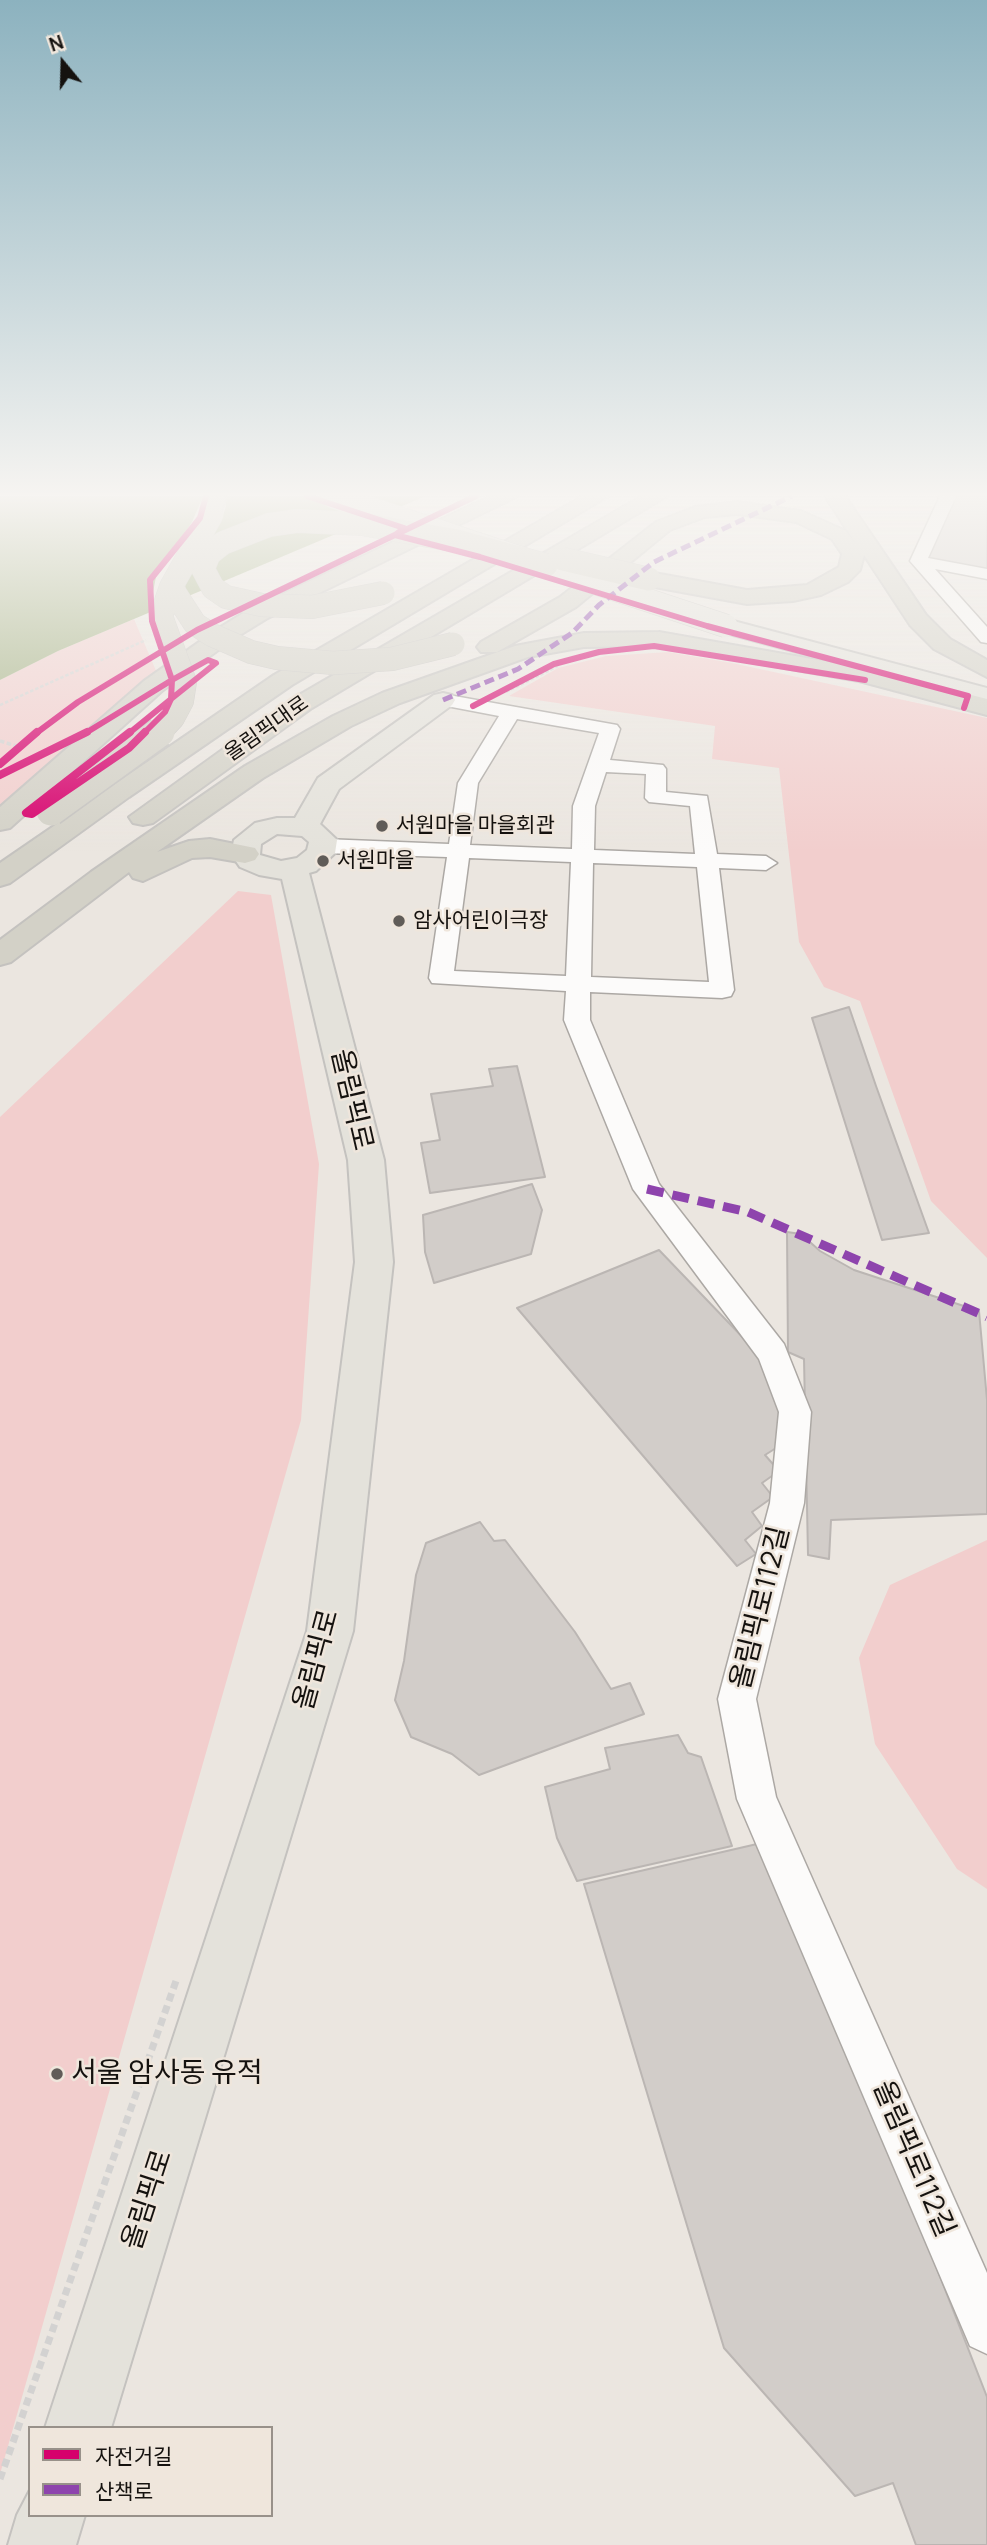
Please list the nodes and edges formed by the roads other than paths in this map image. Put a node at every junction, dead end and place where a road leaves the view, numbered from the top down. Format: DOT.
graph roads {
  1 [pos="161,615"];
  2 [pos="189,615"];
  3 [pos="258,615"];
  4 [pos="395,615"];
  5 [pos="454,615"];
  6 [pos="509,615"];
  7 [pos="546,615"];
  8 [pos="741,615"];
  9 [pos="742,615"];
  10 [pos="915,615"];
  11 [pos="966,615"];
  12 [pos="987,638"];
  13 [pos="987,670"];
  14 [pos="987,686"];
  15 [pos="987,696"];
  16 [pos="391,698"];
  17 [pos="464,704"];
  18 [pos="987,708"];
  19 [pos="511,712"];
  20 [pos="598,765"];
  21 [pos="46,799"];
  22 [pos="0,822"];
  23 [pos="128,828"];
  24 [pos="0,845"];
  25 [pos="307,847"];
  26 [pos="460,852"];
  27 [pos="245,854"];
  28 [pos="582,856"];
  29 [pos="708,861"];
  30 [pos="766,863"];
  31 [pos="0,877"];
  32 [pos="1,954"];
  33 [pos="578,984"];
  34 [pos="987,2329"];
  35 [pos="79,2426"];
  36 [pos="50,2517"];
  37 [pos="42,2545"];
  1 -- 21 [label="highway, bridge"];
  2 -- 6 [label="highway, bridge"];
  3 -- 21 [label="highway, bridge"];
  4 -- 31 [label="highway, 올림픽대로"];
  5 -- 23 [label="highway, 올림픽대로"];
  7 -- 16 [label="highway"];
  8 -- 15 [label="main road"];
  9 -- 14 [label="main road"];
  10 -- 13 [label="highway"];
  11 -- 12 [label="street"];
  16 -- 18 [label="highway"];
  16 -- 32 [label="highway"];
  17 -- 19 [label="street, 올림픽로112길"];
  17 -- 25 [label="main road"];
  19 -- 20 [label="street, 올림픽로112길"];
  19 -- 26 [label="street"];
  20 -- 28 [label="street, 올림픽로112길"];
  20 -- 29 [label="street"];
  21 -- 22 [label="highway"];
  21 -- 24 [label="highway"];
  25 -- 26 [label="street"];
  25 -- 27 [label="main road"];
  25 -- 27 [label="main road"];
  25 -- 35 [label="main road, 올림픽로"];
  26 -- 28 [label="street"];
  26 -- 33 [label="street"];
  27 -- 32 [label="highway"];
  28 -- 29 [label="street"];
  28 -- 33 [label="street, 올림픽로112길"];
  29 -- 30 [label="street"];
  29 -- 33 [label="street"];
  33 -- 34 [label="street, 올림픽로112길"];
  36 -- 37 [label="main road"];
}
